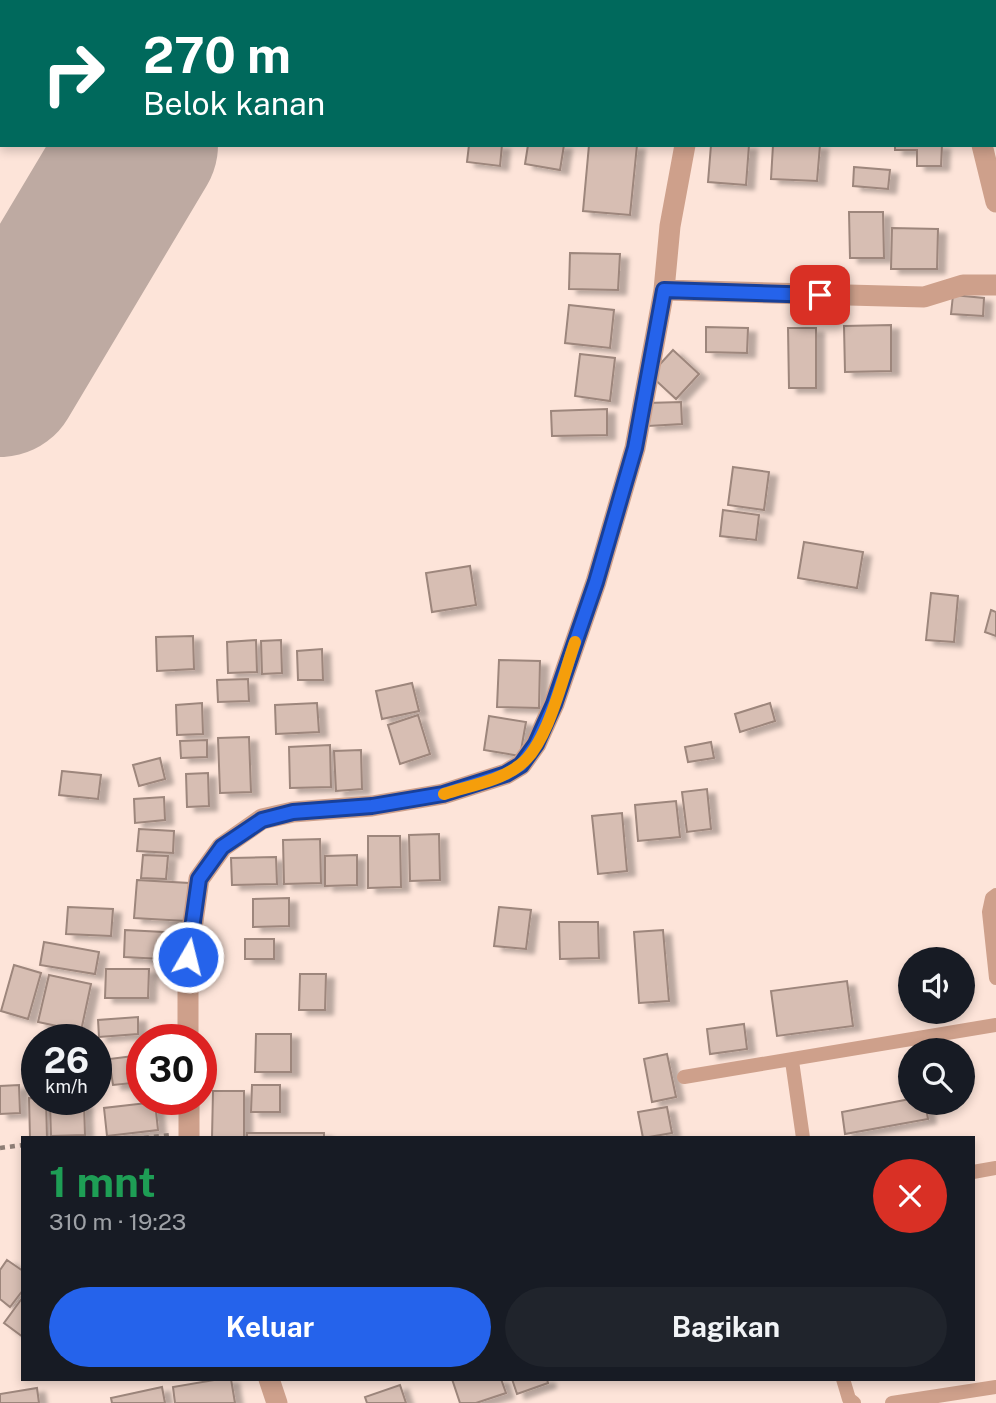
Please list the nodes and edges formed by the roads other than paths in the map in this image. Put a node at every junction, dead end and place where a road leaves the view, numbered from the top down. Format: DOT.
graph roads {
  1 [pos="685,147"];
  2 [pos="982,147"];
  3 [pos="996,202"];
  4 [pos="996,285"];
  5 [pos="664,290"];
  6 [pos="996,895"];
  7 [pos="996,978"];
  8 [pos="188,1024"];
  9 [pos="996,1025"];
  10 [pos="792,1061"];
  11 [pos="684,1077"];
  12 [pos="188,1115"];
  13 [pos="189,1136"];
  14 [pos="803,1136"];
  15 [pos="996,1168"];
  16 [pos="975,1172"];
  17 [pos="271,1381"];
  18 [pos="844,1381"];
  19 [pos="996,1387"];
  20 [pos="277,1403"];
  21 [pos="854,1403"];
  22 [pos="892,1403"];
  1 -- 5 [label="street"];
  2 -- 3 [label="street"];
  4 -- 5 [label="street"];
  5 -- 8 [label="street"];
  6 -- 7 [label="lane"];
  9 -- 10 [label="lane"];
  10 -- 11 [label="lane"];
  10 -- 14 [label="lane"];
  12 -- 13 [label="street"];
  15 -- 16 [label="lane"];
  17 -- 20 [label="street"];
  18 -- 21 [label="lane"];
  19 -- 22 [label="lane"];
}
